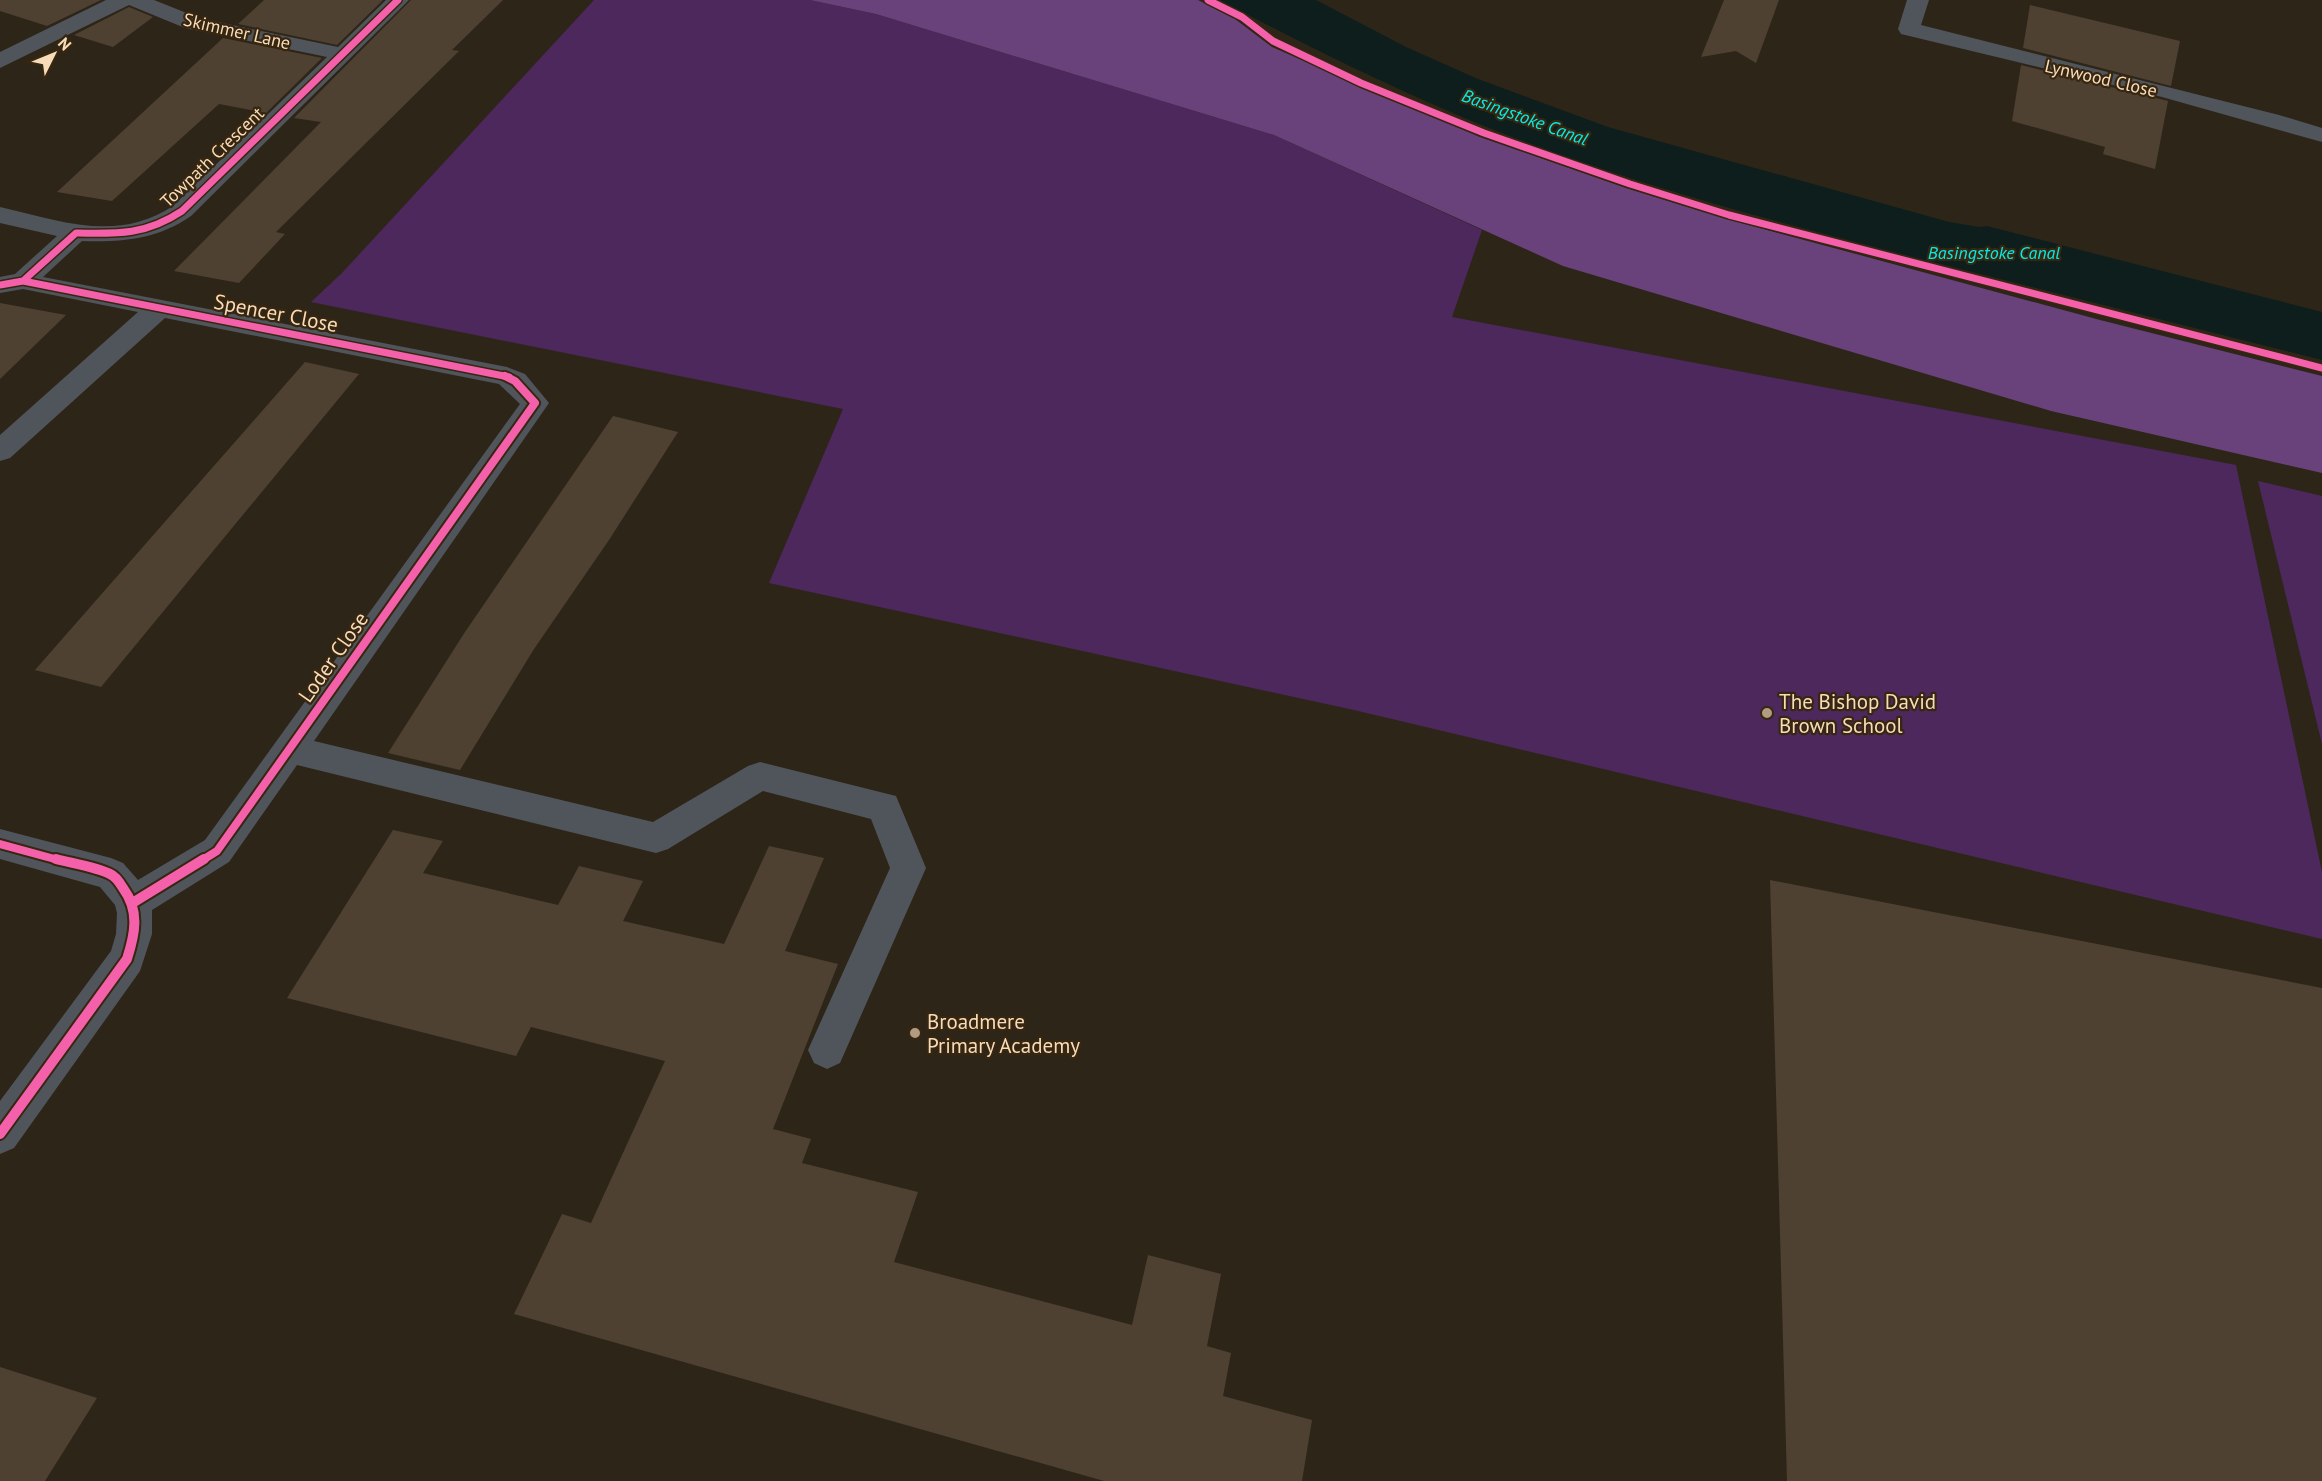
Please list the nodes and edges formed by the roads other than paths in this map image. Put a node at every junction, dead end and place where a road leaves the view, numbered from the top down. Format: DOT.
graph roads {
  1 [pos="123,0"];
  2 [pos="135,0"];
  3 [pos="398,0"];
  4 [pos="1918,0"];
  5 [pos="342,54"];
  6 [pos="0,61"];
  7 [pos="2322,135"];
  8 [pos="0,215"];
  9 [pos="76,233"];
  10 [pos="12,283"];
  11 [pos="159,308"];
  12 [pos="535,403"];
  13 [pos="0,451"];
  14 [pos="290,748"];
  15 [pos="0,844"];
  16 [pos="134,902"];
  17 [pos="827,1050"];
  18 [pos="0,1134"];
  1 -- 6 [label="street"];
  2 -- 5 [label="street, Skimmer Lane"];
  3 -- 5 [label="street, Towpath Crescent"];
  4 -- 7 [label="street, Lynwood Close"];
  5 -- 9 [label="street, Towpath Crescent"];
  8 -- 9 [label="street, Towpath Crescent"];
  9 -- 10 [label="street"];
  10 -- 11 [label="street, Spencer Close"];
  11 -- 12 [label="street, Spencer Close"];
  11 -- 13 [label="street"];
  12 -- 14 [label="street, Loder Close"];
  14 -- 16 [label="street, Loder Close"];
  14 -- 17 [label="street"];
  15 -- 16 [label="street"];
  16 -- 18 [label="street"];
}
